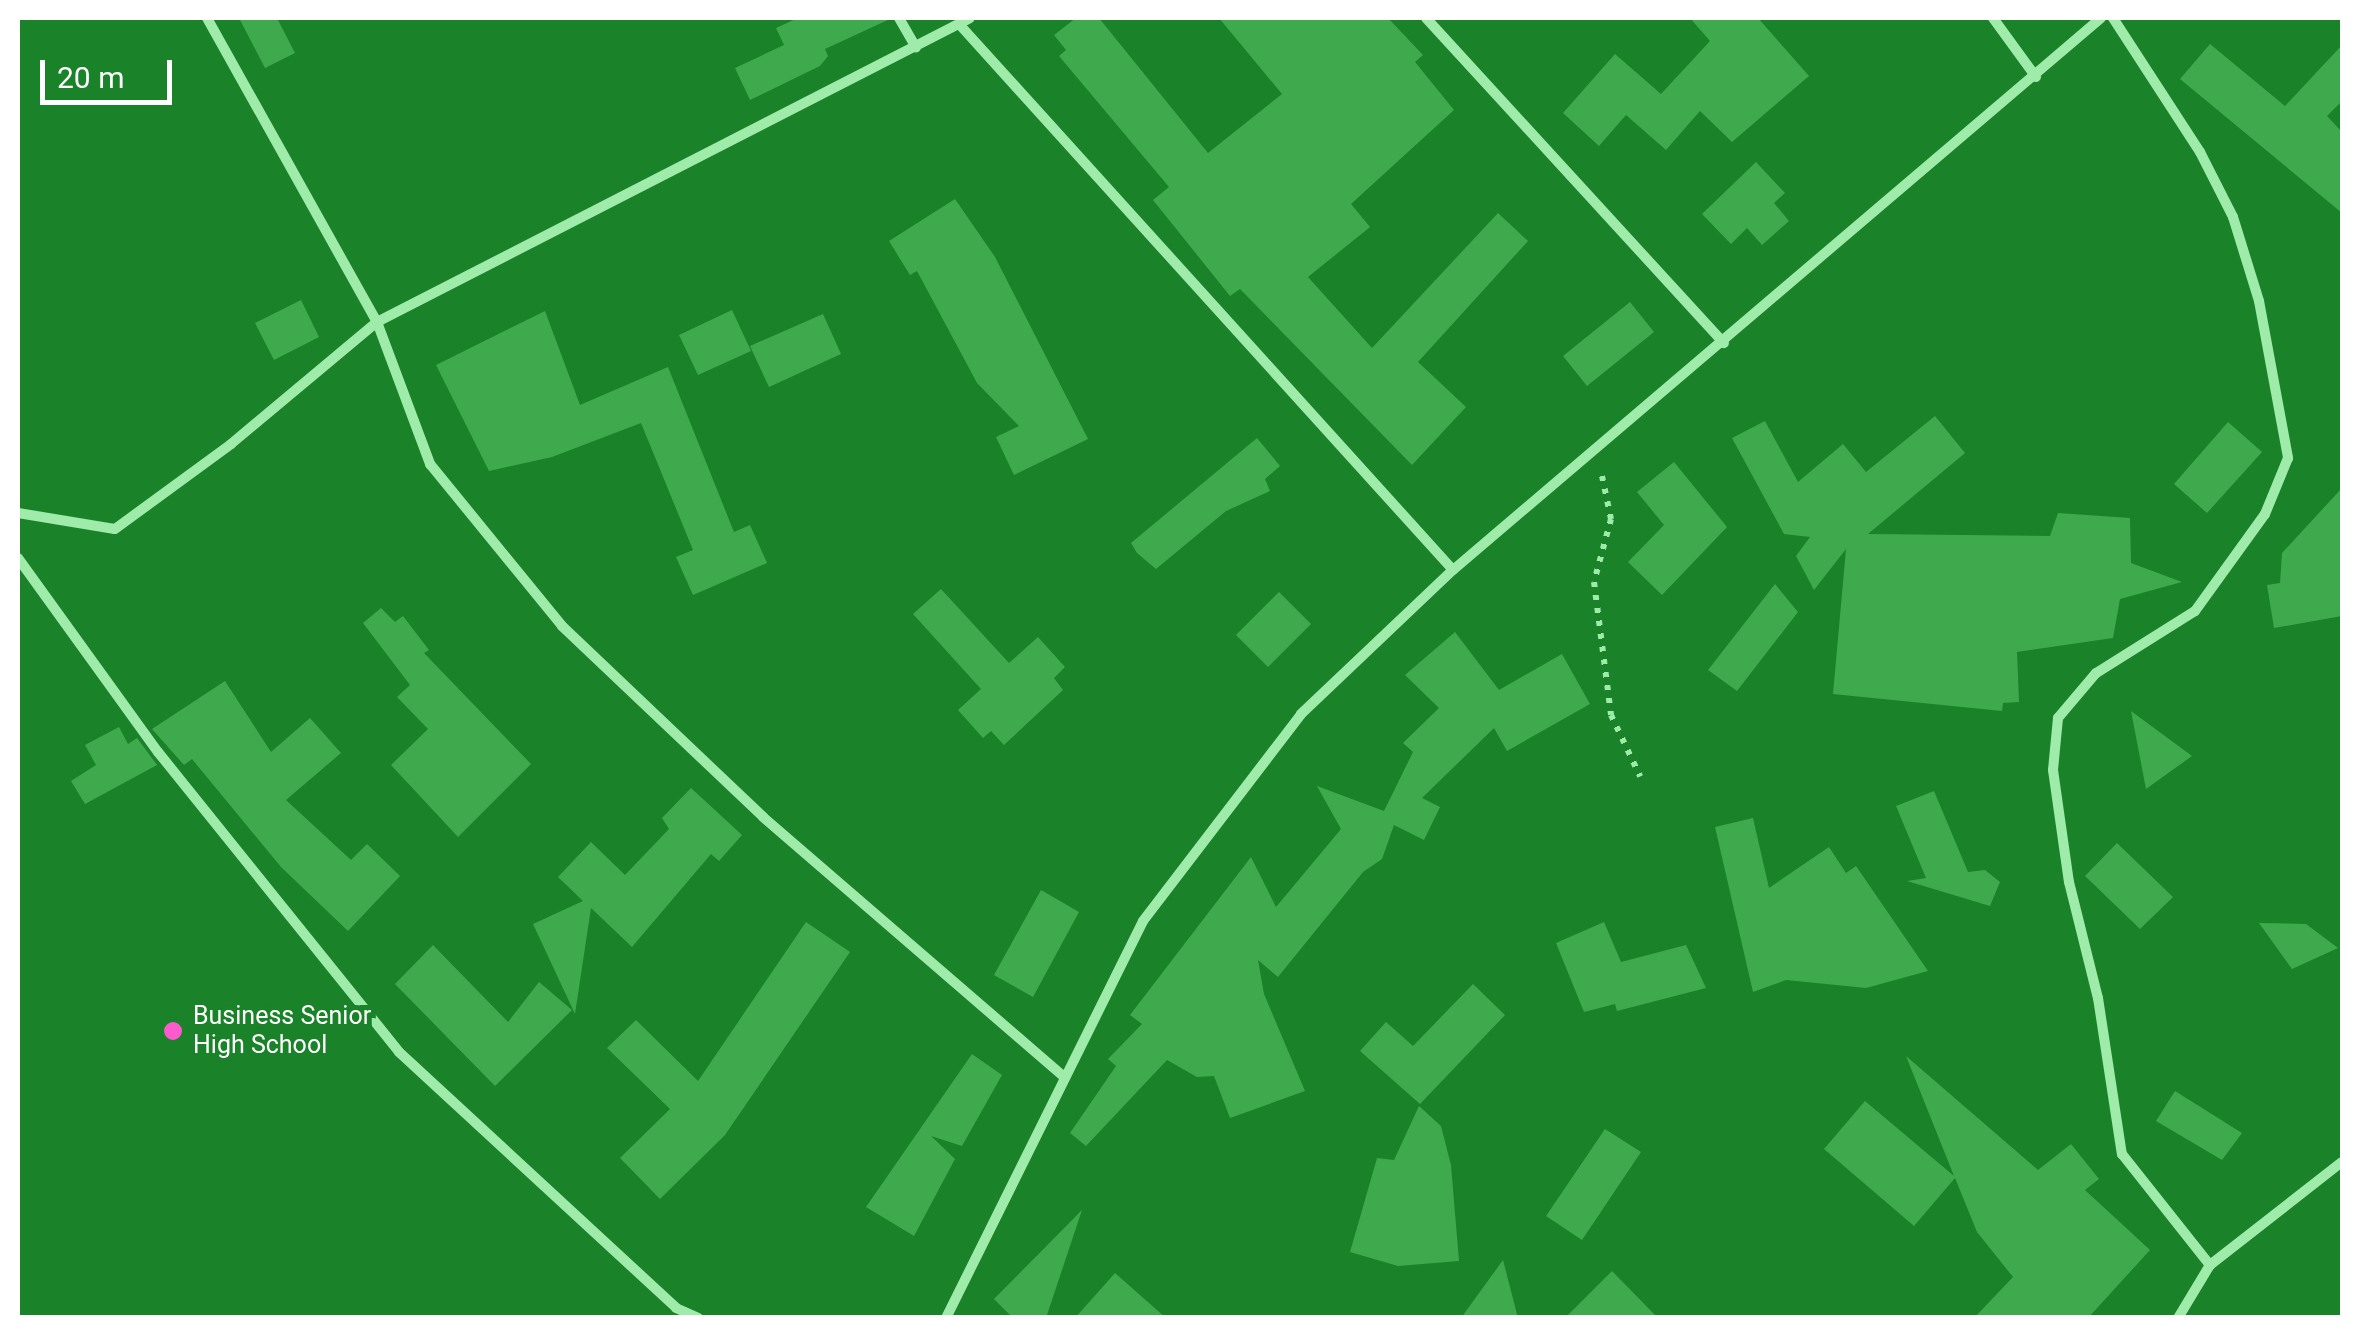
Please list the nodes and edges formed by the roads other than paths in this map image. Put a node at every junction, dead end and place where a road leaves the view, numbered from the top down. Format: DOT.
graph roads {
  1 [pos="207,18"];
  2 [pos="899,18"];
  3 [pos="970,18"];
  4 [pos="1426,18"];
  5 [pos="1993,18"];
  6 [pos="2101,18"];
  7 [pos="2113,18"];
  8 [pos="959,24"];
  9 [pos="916,46"];
  10 [pos="2036,77"];
  11 [pos="377,322"];
  12 [pos="1724,343"];
  13 [pos="18,513"];
  14 [pos="18,558"];
  15 [pos="1453,570"];
  16 [pos="1063,1076"];
  17 [pos="2342,1162"];
  18 [pos="2210,1265"];
  19 [pos="698,1318"];
  20 [pos="946,1318"];
  21 [pos="2178,1318"];
  1 -- 11 [label="street"];
  2 -- 9 [label="street"];
  3 -- 8 [label="street"];
  4 -- 12 [label="street"];
  5 -- 10 [label="street"];
  6 -- 10 [label="street"];
  7 -- 18 [label="street"];
  8 -- 9 [label="street"];
  8 -- 15 [label="street"];
  9 -- 11 [label="street"];
  10 -- 12 [label="street"];
  11 -- 13 [label="street"];
  11 -- 16 [label="street"];
  12 -- 15 [label="street"];
  14 -- 19 [label="street"];
  15 -- 16 [label="street"];
  16 -- 20 [label="street"];
  17 -- 18 [label="street"];
  18 -- 21 [label="street"];
}
